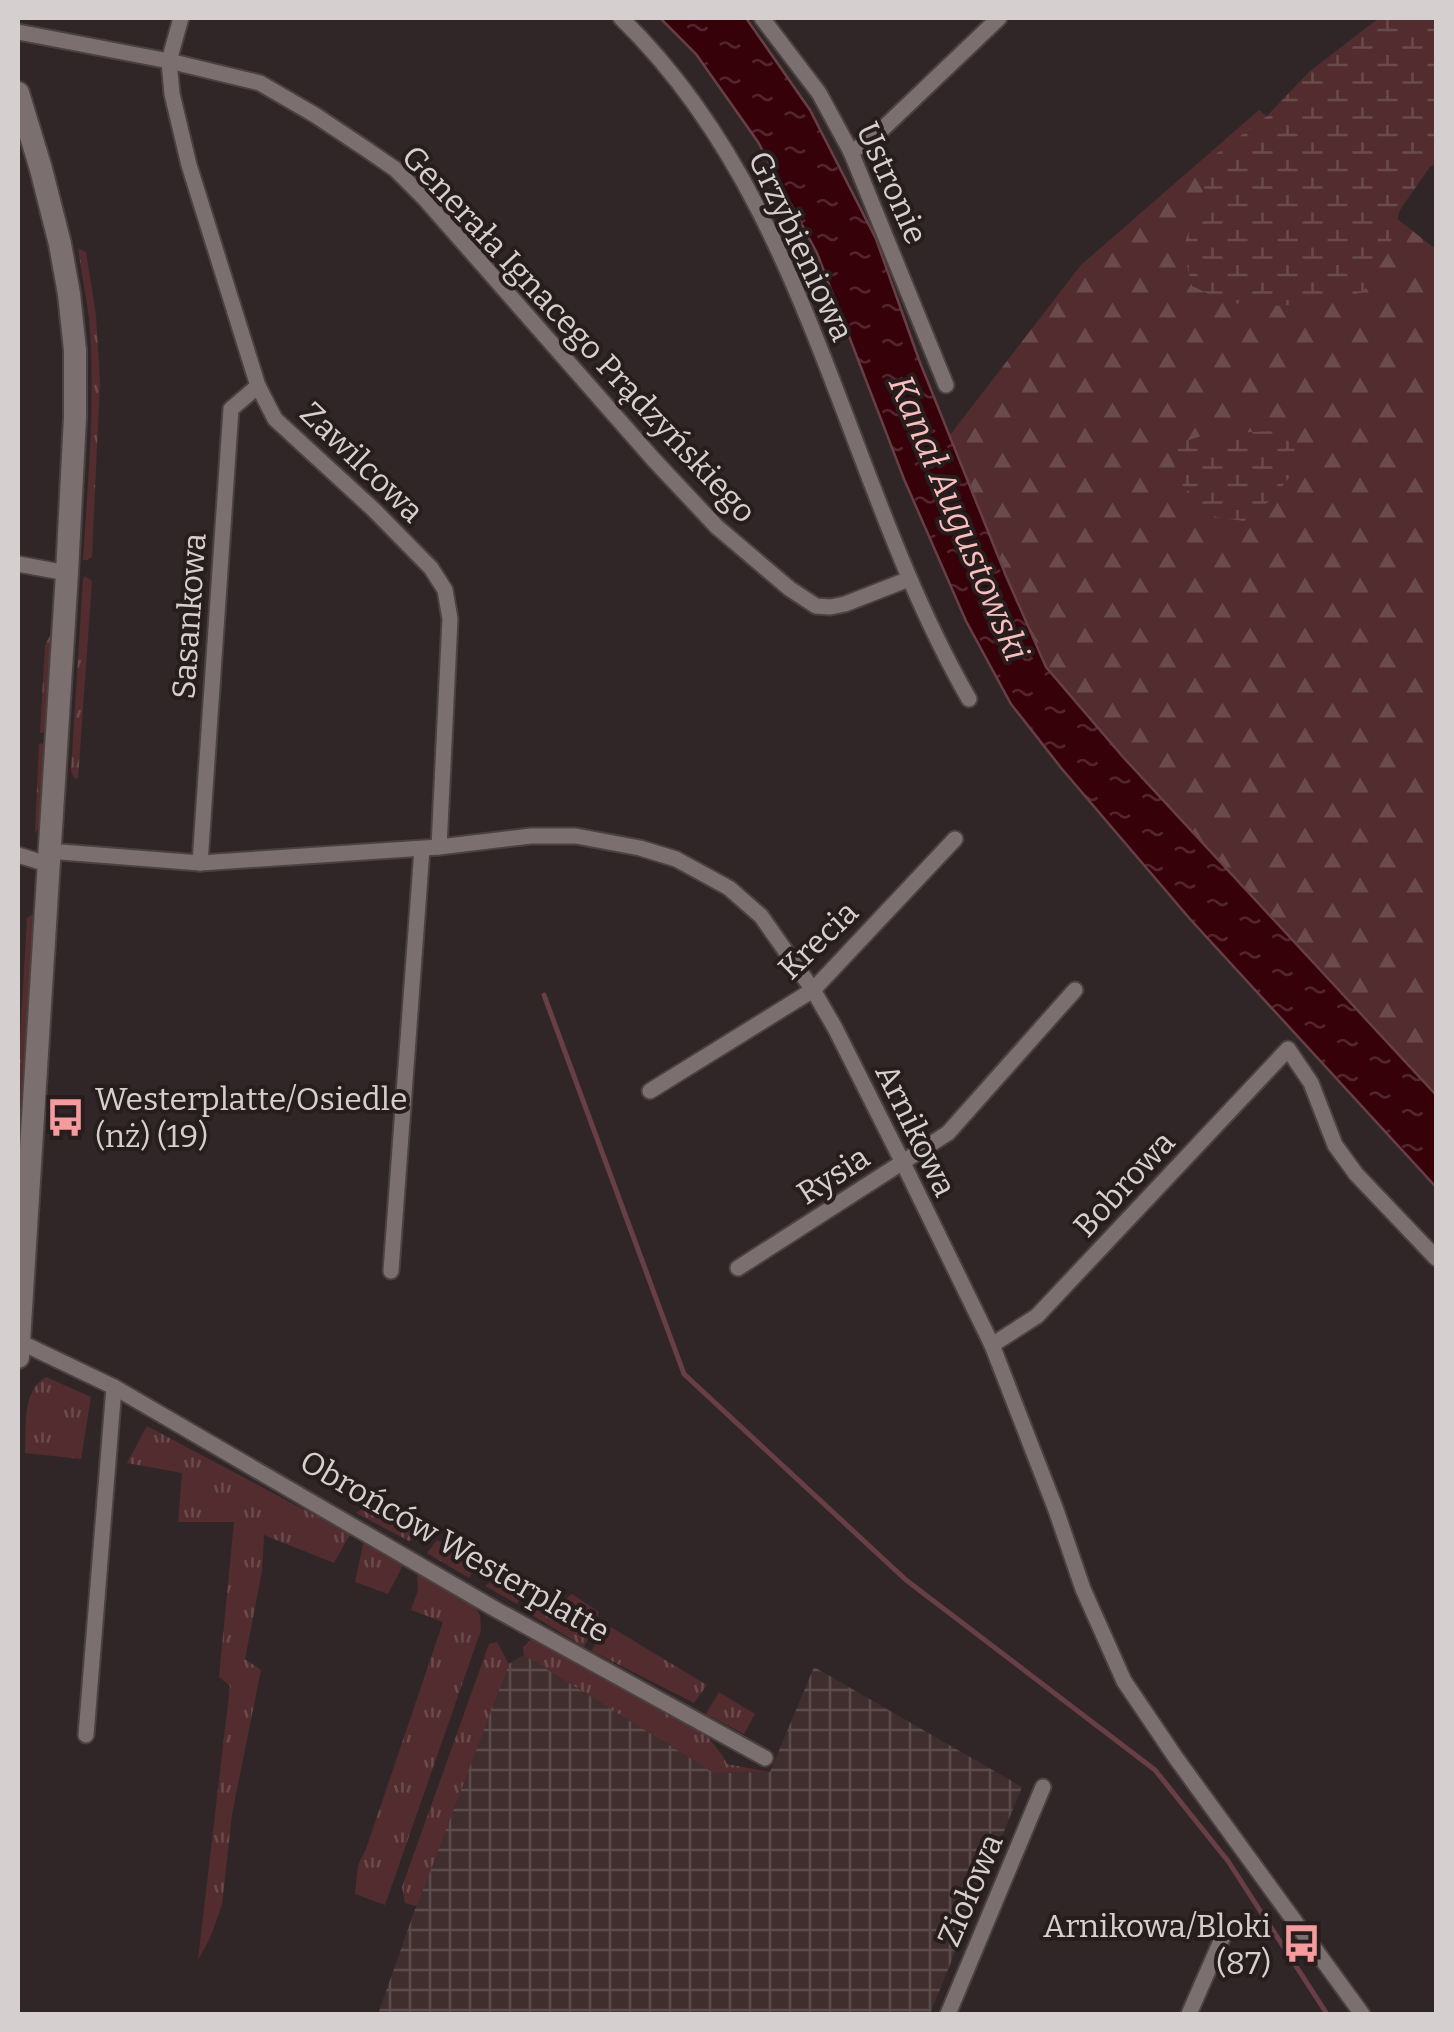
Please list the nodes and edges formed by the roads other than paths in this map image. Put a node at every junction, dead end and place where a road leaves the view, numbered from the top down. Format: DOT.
graph roads {
  1 [pos="180,18"];
  2 [pos="621,18"];
  3 [pos="762,18"];
  4 [pos="999,18"];
  5 [pos="18,32"];
  6 [pos="169,61"];
  7 [pos="18,93"];
  8 [pos="851,152"];
  9 [pos="946,385"];
  10 [pos="258,386"];
  11 [pos="18,564"];
  12 [pos="67,574"];
  13 [pos="908,579"];
  14 [pos="968,699"];
  15 [pos="955,840"];
  16 [pos="422,848"];
  17 [pos="439,848"];
  18 [pos="18,854"];
  19 [pos="48,858"];
  20 [pos="200,863"];
  21 [pos="813,990"];
  22 [pos="1075,990"];
  23 [pos="650,1091"];
  24 [pos="903,1163"];
  25 [pos="1436,1258"];
  26 [pos="738,1268"];
  27 [pos="391,1272"];
  28 [pos="18,1341"];
  29 [pos="992,1346"];
  30 [pos="18,1357"];
  31 [pos="114,1388"];
  32 [pos="86,1735"];
  33 [pos="765,1758"];
  34 [pos="1043,1787"];
  35 [pos="1225,1932"];
  36 [pos="948,2014"];
  37 [pos="1188,2014"];
  38 [pos="1362,2014"];
  1 -- 6 [label="street"];
  2 -- 13 [label="street, Grzybieniowa"];
  3 -- 8 [label="street, Ustronie"];
  4 -- 8 [label="street"];
  5 -- 6 [label="street, Generała Ignacego Prądzyńskiego"];
  6 -- 10 [label="street, Zawilcowa"];
  6 -- 13 [label="street, Generała Ignacego Prądzyńskiego"];
  7 -- 12 [label="main road"];
  8 -- 9 [label="street, Ustronie"];
  10 -- 17 [label="street, Zawilcowa"];
  10 -- 20 [label="street, Sasankowa"];
  11 -- 12 [label="street"];
  12 -- 19 [label="main road"];
  13 -- 14 [label="street"];
  15 -- 21 [label="street, Krecia"];
  16 -- 17 [label="street, Arnikowa"];
  16 -- 20 [label="street, Arnikowa"];
  16 -- 27 [label="street"];
  17 -- 21 [label="street, Arnikowa"];
  18 -- 19 [label="street, Arnikowa"];
  19 -- 20 [label="street, Arnikowa"];
  19 -- 28 [label="main road"];
  21 -- 23 [label="street, Krecia"];
  21 -- 24 [label="street, Arnikowa"];
  22 -- 24 [label="street, Rysia"];
  24 -- 26 [label="street, Rysia"];
  24 -- 29 [label="street, Arnikowa"];
  25 -- 29 [label="street, Bobrowa"];
  28 -- 30 [label="main road"];
  28 -- 31 [label="street, Obrońców Westerplatte"];
  29 -- 38 [label="street, Arnikowa"];
  31 -- 32 [label="street"];
  31 -- 33 [label="street, Obrońców Westerplatte"];
  34 -- 36 [label="street, Ziołowa"];
  35 -- 37 [label="street"];
}
